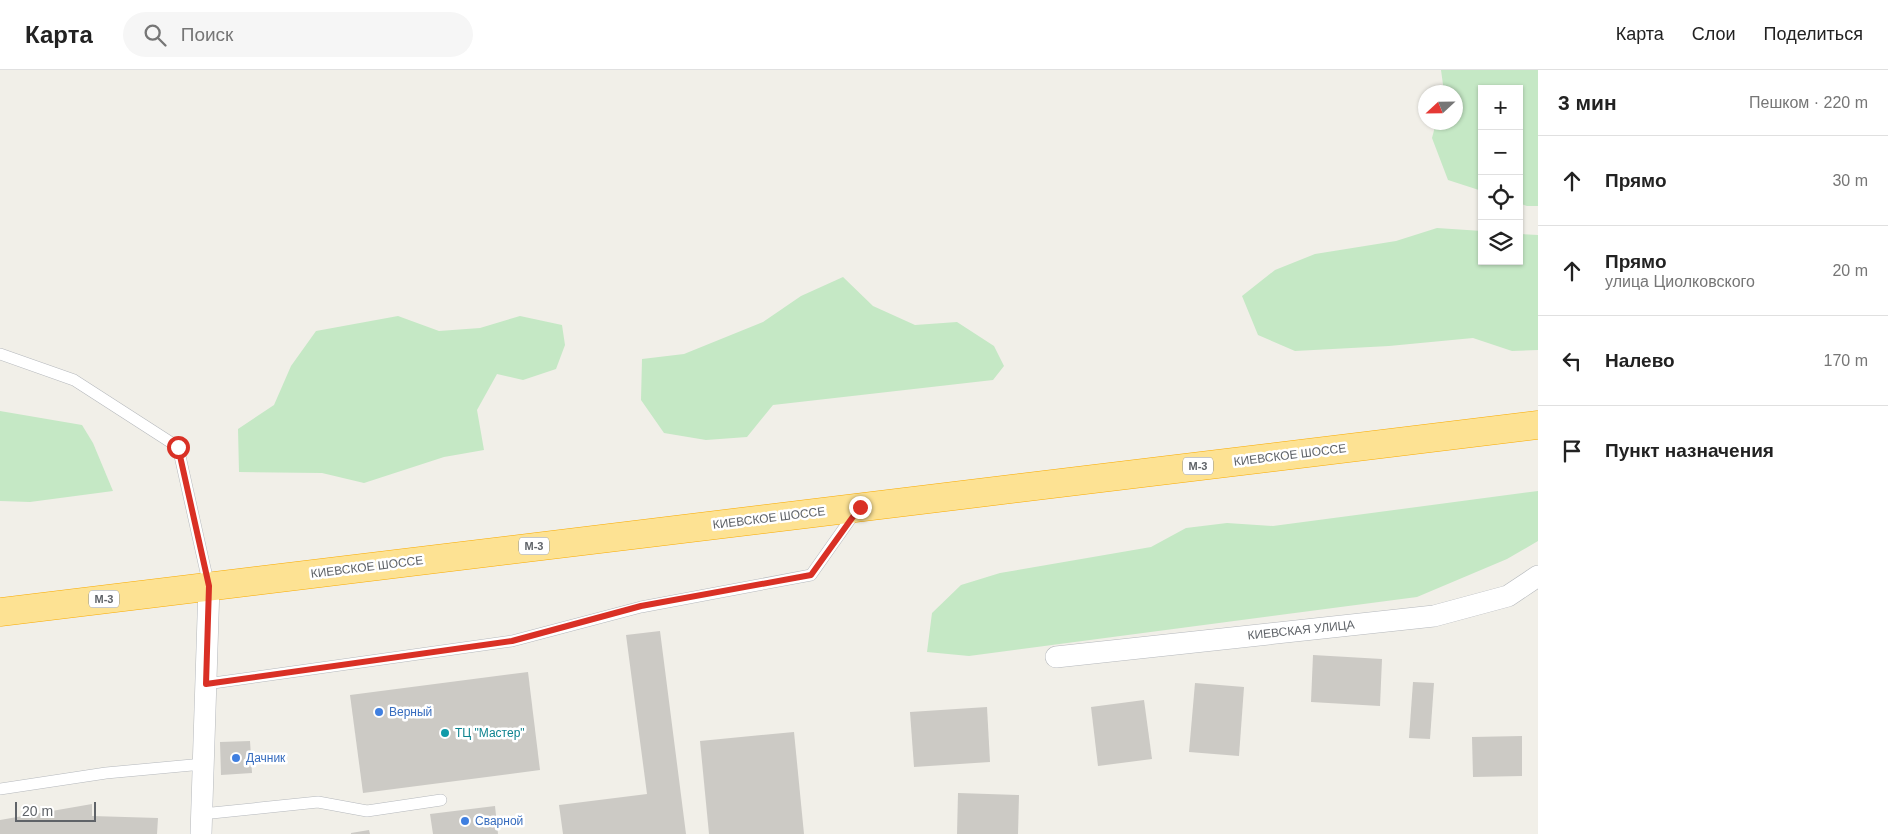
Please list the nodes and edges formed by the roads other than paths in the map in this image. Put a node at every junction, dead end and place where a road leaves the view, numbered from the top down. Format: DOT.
graph roads {
  1 [pos="0,354"];
  2 [pos="1538,424"];
  3 [pos="860,507"];
  4 [pos="1538,576"];
  5 [pos="209,586"];
  6 [pos="0,612"];
  7 [pos="1056,657"];
  8 [pos="206,684"];
  9 [pos="203,764"];
  10 [pos="0,789"];
  11 [pos="442,800"];
  12 [pos="201,824"];
  1 -- 5 [label="lane"];
  2 -- 3 [label="highway, КИЕВСКОЕ ШОССЕ / М-3"];
  3 -- 5 [label="highway, КИЕВСКОЕ ШОССЕ / М-3"];
  3 -- 8 [label="lane"];
  4 -- 7 [label="street, КИЕВСКАЯ УЛИЦА"];
  5 -- 6 [label="highway, КИЕВСКОЕ ШОССЕ / М-3"];
  5 -- 8 [label="street"];
  8 -- 9 [label="street"];
  9 -- 10 [label="lane"];
  9 -- 12 [label="street"];
  11 -- 12 [label="lane"];
}
